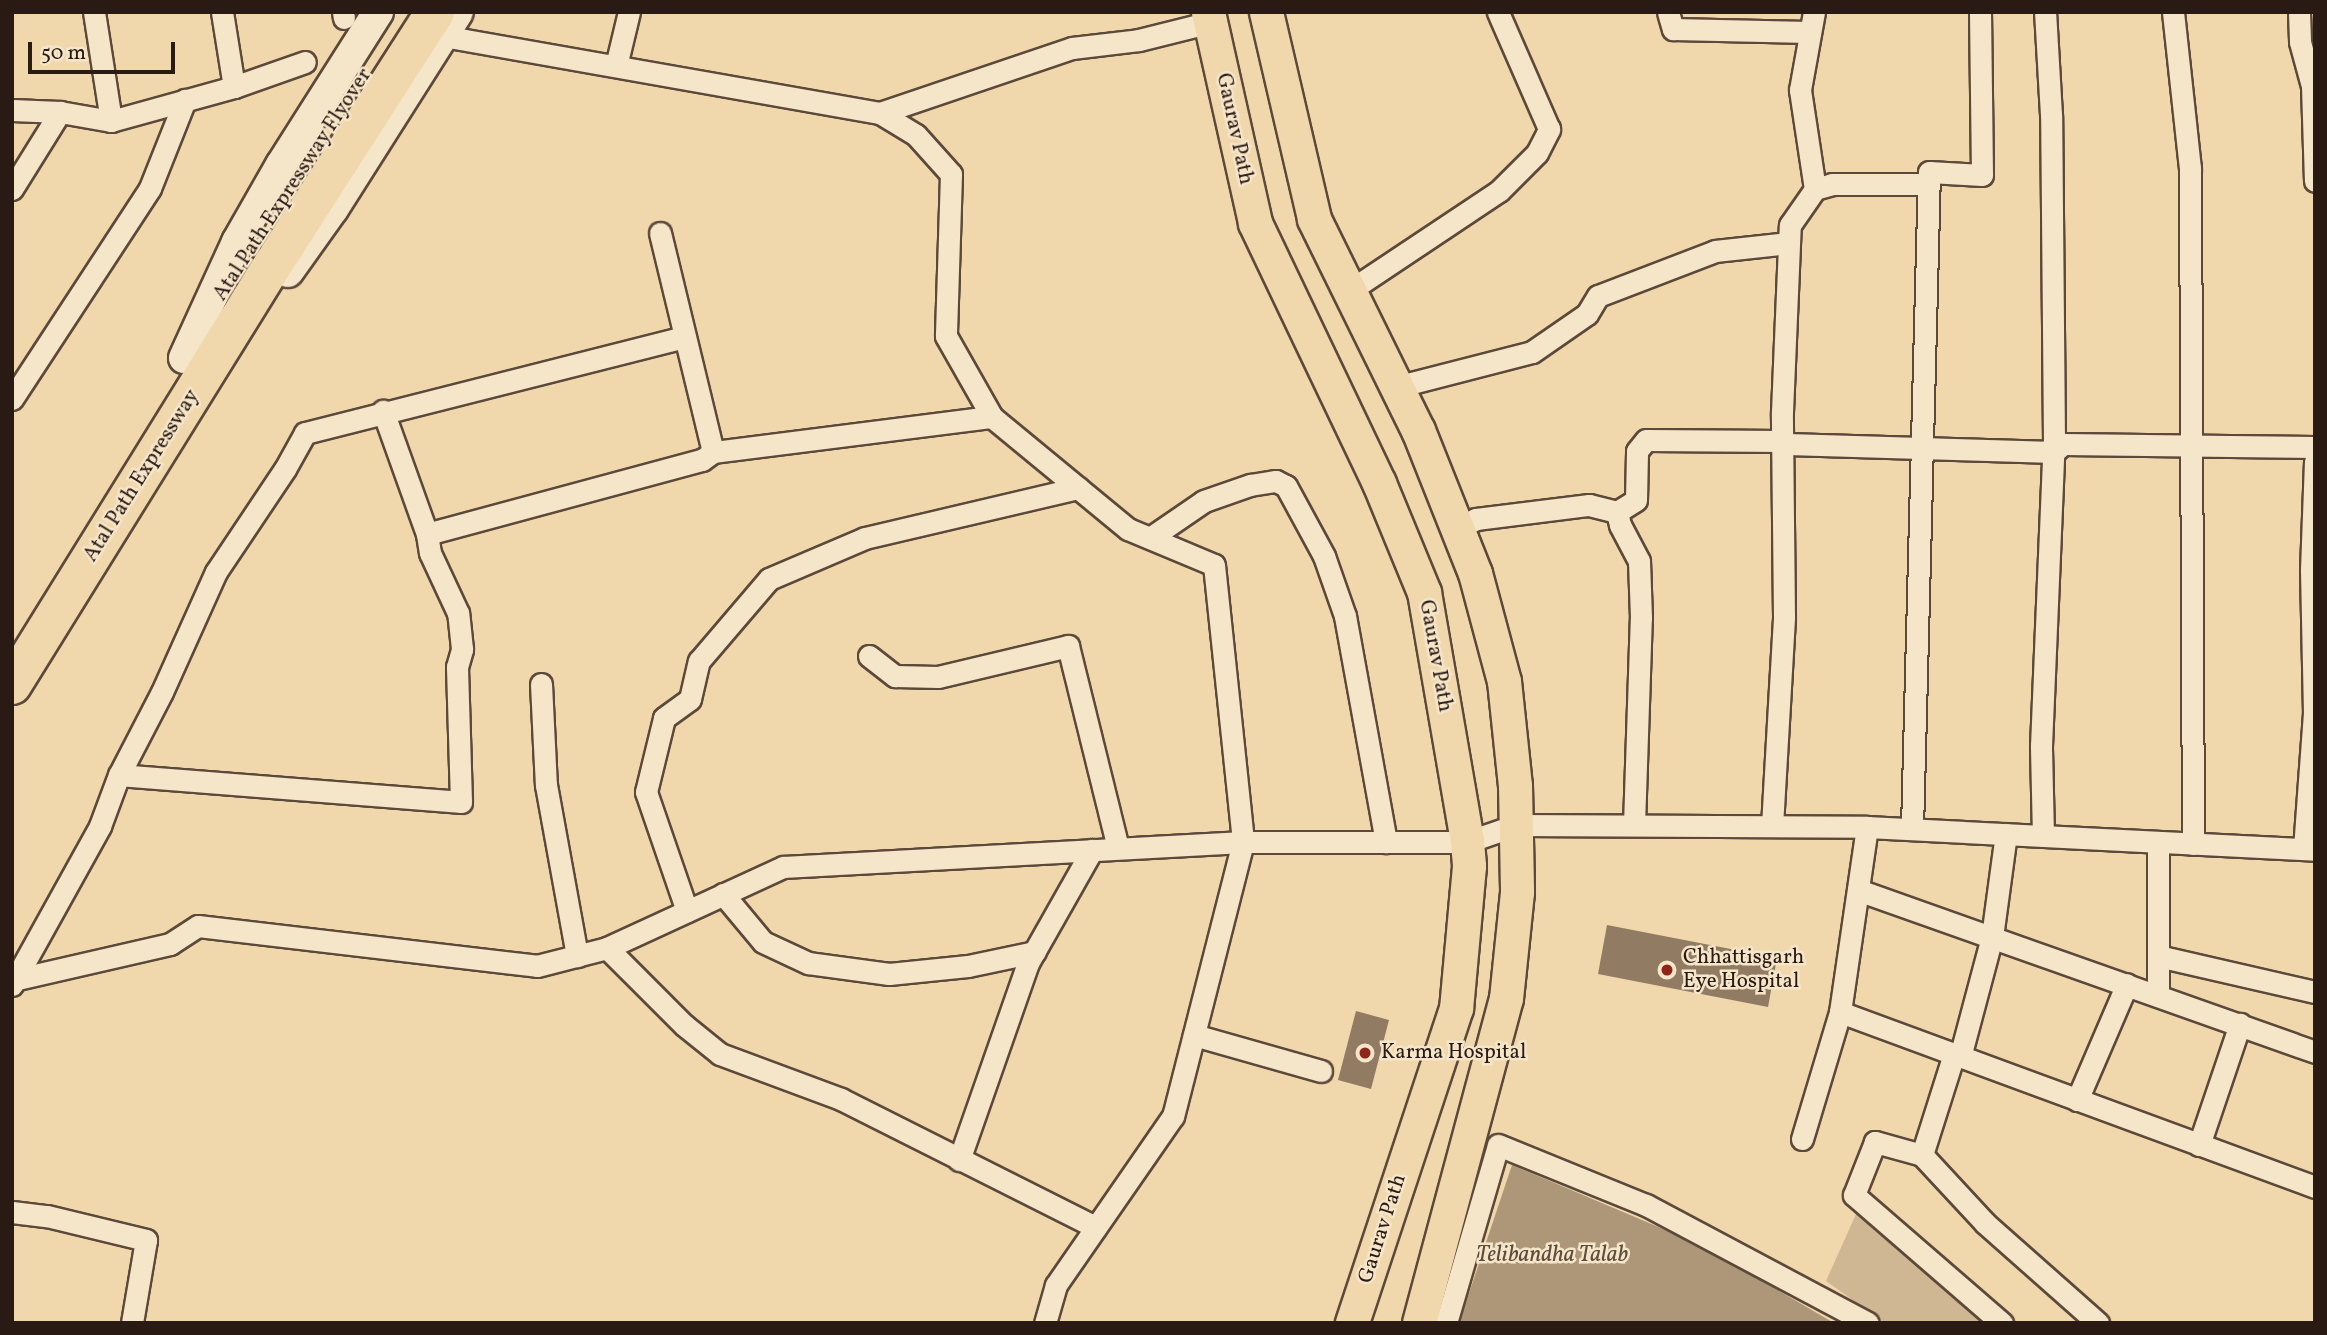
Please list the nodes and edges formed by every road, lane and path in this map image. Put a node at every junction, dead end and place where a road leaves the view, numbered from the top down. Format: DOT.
graph roads {
  1 [pos="94,12"];
  2 [pos="222,12"];
  3 [pos="378,12"];
  4 [pos="404,12"];
  5 [pos="629,12"];
  6 [pos="1266,12"];
  7 [pos="1498,12"];
  8 [pos="1668,12"];
  9 [pos="1980,12"];
  10 [pos="2045,12"];
  11 [pos="2172,12"];
  12 [pos="2299,12"];
  13 [pos="1210,17"];
  14 [pos="445,20"];
  15 [pos="1812,22"];
  16 [pos="305,62"];
  17 [pos="616,66"];
  18 [pos="234,87"];
  19 [pos="185,100"];
  20 [pos="12,110"];
  21 [pos="60,111"];
  22 [pos="880,113"];
  23 [pos="111,121"];
  24 [pos="2315,181"];
  25 [pos="1928,184"];
  26 [pos="12,189"];
  27 [pos="1815,189"];
  28 [pos="660,233"];
  29 [pos="1789,243"];
  30 [pos="262,258"];
  31 [pos="1349,290"];
  32 [pos="684,337"];
  33 [pos="195,365"];
  34 [pos="1396,387"];
  35 [pos="12,399"];
  36 [pos="383,411"];
  37 [pos="992,417"];
  38 [pos="1782,441"];
  39 [pos="2191,444"];
  40 [pos="2315,447"];
  41 [pos="1922,448"];
  42 [pos="2054,452"];
  43 [pos="713,453"];
  44 [pos="2315,461"];
  45 [pos="1078,488"];
  46 [pos="1617,512"];
  47 [pos="1457,529"];
  48 [pos="427,534"];
  49 [pos="1150,538"];
  50 [pos="12,635"];
  51 [pos="869,656"];
  52 [pos="541,684"];
  53 [pos="12,685"];
  54 [pos="118,775"];
  55 [pos="1516,825"];
  56 [pos="1634,825"];
  57 [pos="1772,827"];
  58 [pos="1867,827"];
  59 [pos="1912,829"];
  60 [pos="2006,834"];
  61 [pos="2043,836"];
  62 [pos="1243,842"];
  63 [pos="1386,842"];
  64 [pos="1467,842"];
  65 [pos="2158,842"];
  66 [pos="2193,844"];
  67 [pos="1118,848"];
  68 [pos="1092,850"];
  69 [pos="2309,850"];
  70 [pos="1858,890"];
  71 [pos="723,894"];
  72 [pos="687,911"];
  73 [pos="1992,937"];
  74 [pos="607,948"];
  75 [pos="1035,952"];
  76 [pos="578,956"];
  77 [pos="2158,956"];
  78 [pos="13,982"];
  79 [pos="2127,985"];
  80 [pos="2315,992"];
  81 [pos="2158,996"];
  82 [pos="1840,1012"];
  83 [pos="2240,1024"];
  84 [pos="1194,1035"];
  85 [pos="2315,1052"];
  86 [pos="1957,1056"];
  87 [pos="1321,1071"];
  88 [pos="2077,1100"];
  89 [pos="1802,1139"];
  90 [pos="2199,1145"];
  91 [pos="1923,1155"];
  92 [pos="959,1160"];
  93 [pos="2315,1187"];
  94 [pos="12,1212"];
  95 [pos="1096,1227"];
  96 [pos="132,1323"];
  97 [pos="1045,1323"];
  98 [pos="1352,1323"];
  99 [pos="1419,1323"];
  100 [pos="1446,1323"];
  101 [pos="1868,1323"];
  102 [pos="2002,1323"];
  103 [pos="2098,1323"];
  1 -- 23 [label="street"];
  2 -- 18 [label="street"];
  3 -- 33 [label="street"];
  4 -- 30 [label="highway, Atal Path Expressway Flyover"];
  5 -- 17 [label="street"];
  6 -- 31 [label="main road"];
  7 -- 31 [label="street"];
  8 -- 15 [label="street"];
  9 -- 25 [label="street"];
  10 -- 42 [label="street"];
  11 -- 39 [label="street"];
  12 -- 24 [label="street"];
  13 -- 22 [label="street"];
  13 -- 64 [label="main road, Gaurav Path"];
  14 -- 17 [label="street"];
  14 -- 30 [label="highway, Atal Path Expressway Flyover"];
  14 -- 33 [label="street"];
  15 -- 27 [label="street"];
  16 -- 18 [label="street"];
  17 -- 22 [label="street"];
  18 -- 19 [label="street"];
  19 -- 23 [label="street"];
  19 -- 35 [label="street"];
  20 -- 21 [label="street"];
  21 -- 23 [label="street"];
  21 -- 26 [label="street"];
  22 -- 37 [label="street"];
  25 -- 27 [label="street"];
  25 -- 41 [label="street"];
  27 -- 29 [label="street"];
  28 -- 32 [label="street"];
  29 -- 34 [label="street"];
  29 -- 38 [label="street"];
  30 -- 33 [label="highway, Atal Path Expressway"];
  31 -- 34 [label="main road"];
  32 -- 36 [label="street"];
  32 -- 43 [label="street"];
  33 -- 50 [label="highway, Atal Path Expressway"];
  33 -- 53 [label="highway, Atal Path Expressway"];
  34 -- 47 [label="main road"];
  36 -- 48 [label="street"];
  36 -- 54 [label="street"];
  37 -- 43 [label="street"];
  37 -- 45 [label="street"];
  38 -- 41 [label="street"];
  38 -- 46 [label="street"];
  38 -- 57 [label="street"];
  39 -- 40 [label="street"];
  39 -- 42 [label="street"];
  39 -- 66 [label="street"];
  41 -- 42 [label="street"];
  41 -- 59 [label="street"];
  42 -- 61 [label="street"];
  43 -- 48 [label="street"];
  44 -- 69 [label="street"];
  45 -- 49 [label="street"];
  45 -- 72 [label="street"];
  46 -- 47 [label="street"];
  46 -- 56 [label="street"];
  47 -- 55 [label="main road"];
  48 -- 54 [label="street"];
  49 -- 62 [label="street"];
  49 -- 63 [label="street"];
  51 -- 67 [label="street"];
  52 -- 76 [label="street"];
  54 -- 78 [label="street"];
  55 -- 56 [label="street"];
  55 -- 64 [label="street"];
  55 -- 99 [label="main road"];
  56 -- 57 [label="street"];
  57 -- 58 [label="street"];
  58 -- 59 [label="street"];
  58 -- 70 [label="street"];
  59 -- 60 [label="street"];
  60 -- 61 [label="street"];
  60 -- 73 [label="street"];
  61 -- 65 [label="street"];
  62 -- 63 [label="street"];
  62 -- 67 [label="street"];
  62 -- 84 [label="street"];
  63 -- 64 [label="street"];
  64 -- 98 [label="main road, Gaurav Path"];
  65 -- 66 [label="street"];
  65 -- 77 [label="street"];
  66 -- 69 [label="street"];
  67 -- 68 [label="street"];
  68 -- 71 [label="street"];
  68 -- 75 [label="street"];
  70 -- 73 [label="street"];
  70 -- 82 [label="street"];
  71 -- 72 [label="street"];
  71 -- 75 [label="street"];
  72 -- 74 [label="street"];
  73 -- 79 [label="street"];
  73 -- 86 [label="street"];
  74 -- 76 [label="street"];
  74 -- 92 [label="street"];
  75 -- 92 [label="street"];
  76 -- 78 [label="street"];
  77 -- 80 [label="street"];
  77 -- 81 [label="street"];
  79 -- 81 [label="street"];
  79 -- 88 [label="street"];
  81 -- 83 [label="street"];
  82 -- 86 [label="street"];
  82 -- 89 [label="street"];
  83 -- 85 [label="street"];
  83 -- 90 [label="street"];
  84 -- 87 [label="street"];
  84 -- 95 [label="street"];
  86 -- 88 [label="street"];
  86 -- 91 [label="street"];
  88 -- 90 [label="street"];
  90 -- 93 [label="street"];
  91 -- 102 [label="street"];
  91 -- 103 [label="street"];
  92 -- 95 [label="street"];
  94 -- 96 [label="street"];
  95 -- 97 [label="street"];
  100 -- 101 [label="street"];
}
